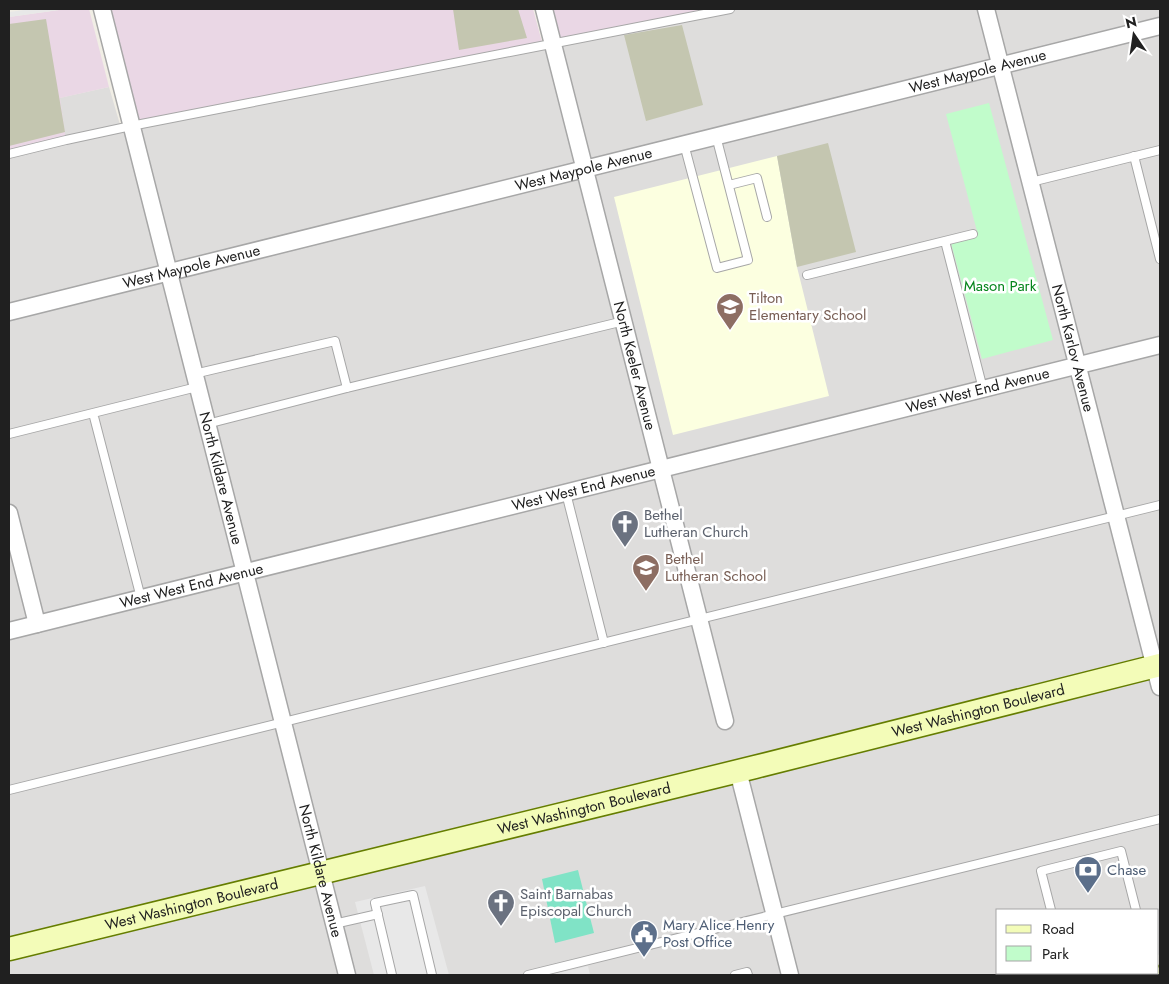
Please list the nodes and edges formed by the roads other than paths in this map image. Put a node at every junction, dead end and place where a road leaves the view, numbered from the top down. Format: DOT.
graph roads {
  1 [pos="102,9"];
  2 [pos="544,9"];
  3 [pos="730,9"];
  4 [pos="986,9"];
  5 [pos="1160,26"];
  6 [pos="553,44"];
  7 [pos="1001,66"];
  8 [pos="131,126"];
  9 [pos="716,136"];
  10 [pos="684,144"];
  11 [pos="1160,150"];
  12 [pos="9,154"];
  13 [pos="1134,156"];
  14 [pos="585,169"];
  15 [pos="1031,182"];
  16 [pos="729,185"];
  17 [pos="767,217"];
  18 [pos="973,234"];
  19 [pos="945,241"];
  20 [pos="1160,259"];
  21 [pos="168,272"];
  22 [pos="807,275"];
  23 [pos="9,312"];
  24 [pos="624,321"];
  25 [pos="1160,345"];
  26 [pos="1078,366"];
  27 [pos="196,380"];
  28 [pos="347,388"];
  29 [pos="983,389"];
  30 [pos="93,412"];
  31 [pos="207,424"];
  32 [pos="9,434"];
  33 [pos="662,469"];
  34 [pos="566,493"];
  35 [pos="1160,505"];
  36 [pos="9,513"];
  37 [pos="1116,516"];
  38 [pos="244,572"];
  39 [pos="141,598"];
  40 [pos="699,619"];
  41 [pos="37,624"];
  42 [pos="9,631"];
  43 [pos="604,642"];
  44 [pos="1158,672"];
  45 [pos="725,721"];
  46 [pos="283,722"];
  47 [pos="738,771"];
  48 [pos="9,790"];
  49 [pos="1160,819"];
  50 [pos="321,872"];
  51 [pos="1051,909"];
  52 [pos="1136,909"];
  53 [pos="378,914"];
  54 [pos="774,914"];
  55 [pos="334,924"];
  56 [pos="9,949"];
  57 [pos="347,975"];
  58 [pos="392,975"];
  59 [pos="432,975"];
  60 [pos="528,975"];
  61 [pos="735,975"];
  62 [pos="748,975"];
  63 [pos="790,975"];
  1 -- 8 [label="street, North Kildare Avenue"];
  2 -- 6 [label="street, North Keeler Avenue"];
  3 -- 6 [label="lane"];
  4 -- 7 [label="street, North Karlov Avenue"];
  5 -- 7 [label="street, West Maypole Avenue"];
  6 -- 8 [label="lane"];
  6 -- 14 [label="street, North Keeler Avenue"];
  7 -- 9 [label="street, West Maypole Avenue"];
  7 -- 15 [label="street, North Karlov Avenue"];
  8 -- 12 [label="lane"];
  8 -- 21 [label="street, North Kildare Avenue"];
  9 -- 10 [label="street, West Maypole Avenue"];
  9 -- 16 [label="lane"];
  10 -- 14 [label="street, West Maypole Avenue"];
  10 -- 16 [label="lane"];
  11 -- 13 [label="lane"];
  13 -- 15 [label="lane"];
  13 -- 20 [label="lane"];
  14 -- 21 [label="street, West Maypole Avenue"];
  14 -- 24 [label="street, North Keeler Avenue"];
  15 -- 26 [label="street, North Karlov Avenue"];
  16 -- 17 [label="lane"];
  18 -- 19 [label="lane"];
  19 -- 22 [label="lane"];
  19 -- 29 [label="lane"];
  21 -- 23 [label="street, West Maypole Avenue"];
  21 -- 27 [label="street, North Kildare Avenue"];
  24 -- 28 [label="lane"];
  24 -- 33 [label="street, North Keeler Avenue"];
  25 -- 26 [label="street, West West End Avenue"];
  26 -- 29 [label="street, West West End Avenue"];
  26 -- 37 [label="street, North Karlov Avenue"];
  27 -- 28 [label="lane"];
  27 -- 30 [label="lane"];
  27 -- 31 [label="street, North Kildare Avenue"];
  28 -- 31 [label="lane"];
  29 -- 33 [label="street, West West End Avenue"];
  30 -- 32 [label="lane"];
  30 -- 39 [label="lane"];
  31 -- 38 [label="street, North Kildare Avenue"];
  33 -- 34 [label="street, West West End Avenue"];
  33 -- 40 [label="street, North Keeler Avenue"];
  34 -- 38 [label="street, West West End Avenue"];
  34 -- 43 [label="lane"];
  35 -- 37 [label="lane"];
  36 -- 41 [label="street"];
  37 -- 40 [label="lane"];
  37 -- 44 [label="street, North Karlov Avenue"];
  38 -- 39 [label="street, West West End Avenue"];
  38 -- 46 [label="street, North Kildare Avenue"];
  39 -- 41 [label="street, West West End Avenue"];
  40 -- 43 [label="lane"];
  40 -- 45 [label="street, North Keeler Avenue"];
  41 -- 42 [label="street, West West End Avenue"];
  43 -- 46 [label="lane"];
  44 -- 47 [label="street, West Washington Boulevard"];
  46 -- 48 [label="lane"];
  46 -- 50 [label="street, North Kildare Avenue"];
  47 -- 50 [label="street, West Washington Boulevard"];
  47 -- 54 [label="street"];
  49 -- 54 [label="lane"];
  50 -- 55 [label="street, North Kildare Avenue"];
  50 -- 56 [label="street, West Washington Boulevard"];
  51 -- 52 [label="lane"];
  53 -- 55 [label="lane"];
  53 -- 58 [label="lane"];
  53 -- 59 [label="lane"];
  54 -- 60 [label="lane"];
  54 -- 63 [label="street"];
  55 -- 57 [label="street, North Kildare Avenue"];
  61 -- 62 [label="lane"];
}
